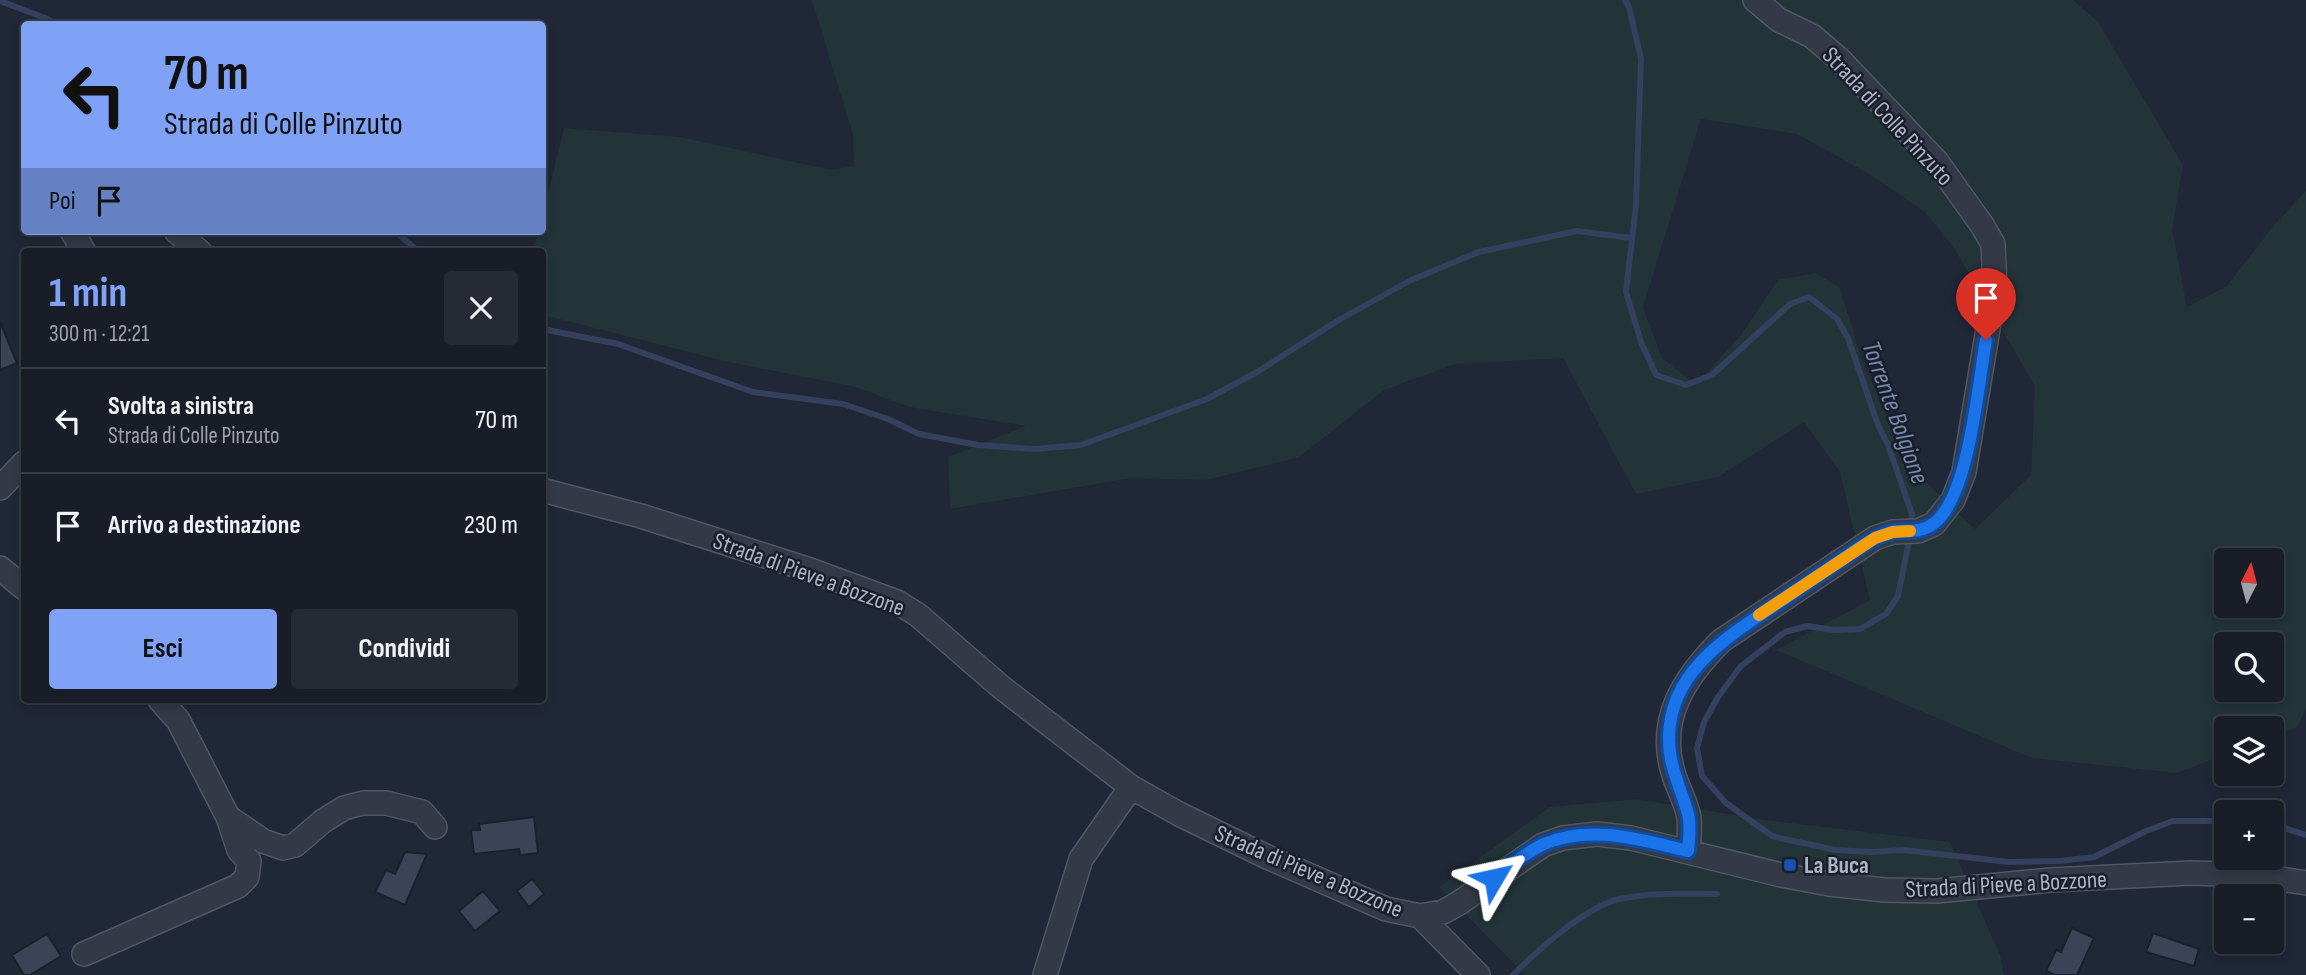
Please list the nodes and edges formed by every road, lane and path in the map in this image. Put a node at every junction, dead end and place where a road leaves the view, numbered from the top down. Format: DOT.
graph roads {
  1 [pos="1755,0"];
  2 [pos="181,235"];
  3 [pos="195,248"];
  4 [pos="21,466"];
  5 [pos="0,488"];
  6 [pos="546,491"];
  7 [pos="0,568"];
  8 [pos="21,586"];
  9 [pos="163,703"];
  10 [pos="1131,787"];
  11 [pos="228,817"];
  12 [pos="435,827"];
  13 [pos="1688,851"];
  14 [pos="2306,883"];
  15 [pos="1420,916"];
  16 [pos="84,954"];
  17 [pos="1045,975"];
  18 [pos="1478,975"];
  1 -- 13 [label="street, Strada di Colle Pinzuto"];
  2 -- 3 [label="street"];
  4 -- 5 [label="street"];
  6 -- 10 [label="street, Strada di Pieve a Bozzone"];
  7 -- 8 [label="street"];
  9 -- 11 [label="street"];
  10 -- 15 [label="street, Strada di Pieve a Bozzone"];
  10 -- 17 [label="street"];
  11 -- 12 [label="street"];
  11 -- 16 [label="street"];
  13 -- 14 [label="street, Strada di Pieve a Bozzone"];
  13 -- 15 [label="street, Strada di Pieve a Bozzone"];
  15 -- 18 [label="street"];
}
